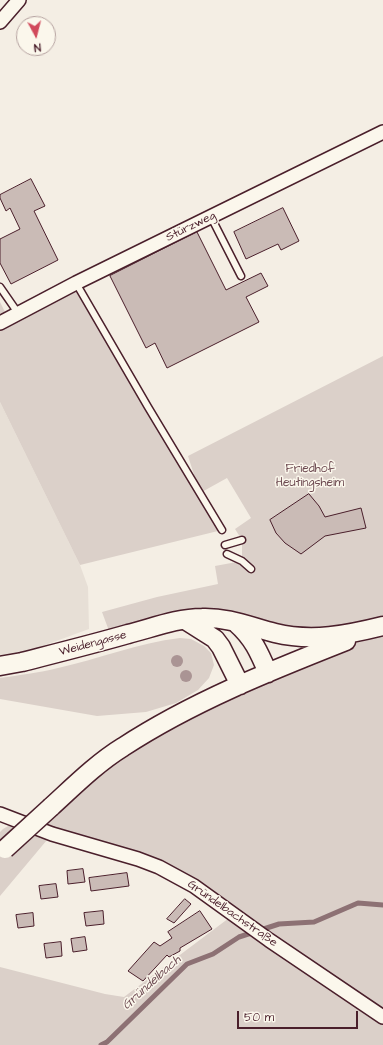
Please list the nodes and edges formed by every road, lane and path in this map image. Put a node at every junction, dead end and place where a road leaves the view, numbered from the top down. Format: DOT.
graph roads {
  1 [pos="19,0"];
  2 [pos="0,22"];
  3 [pos="383,132"];
  4 [pos="211,216"];
  5 [pos="241,276"];
  6 [pos="76,284"];
  7 [pos="0,287"];
  8 [pos="18,313"];
  9 [pos="0,323"];
  10 [pos="222,530"];
  11 [pos="242,540"];
  12 [pos="225,546"];
  13 [pos="227,554"];
  14 [pos="251,569"];
  15 [pos="185,620"];
  16 [pos="234,621"];
  17 [pos="383,626"];
  18 [pos="0,666"];
  19 [pos="268,673"];
  20 [pos="240,685"];
  21 [pos="0,814"];
  22 [pos="3,852"];
  23 [pos="383,1018"];
  1 -- 2 [label="street"];
  3 -- 4 [label="street, Stürzweg"];
  4 -- 5 [label="lane"];
  4 -- 6 [label="street, Stürzweg"];
  6 -- 8 [label="street, Stürzweg"];
  6 -- 10 [label="lane"];
  7 -- 8 [label="lane"];
  8 -- 9 [label="street, Stürzweg"];
  11 -- 12 [label="lane"];
  13 -- 14 [label="lane"];
  15 -- 16 [label="street, Weidengasse"];
  15 -- 18 [label="street, Weidengasse"];
  15 -- 20 [label="street"];
  16 -- 17 [label="street, Weidengasse"];
  16 -- 19 [label="street"];
  17 -- 19 [label="street"];
  19 -- 20 [label="street"];
  20 -- 22 [label="street, bridge"];
  21 -- 23 [label="street, Gründelbachstraße"];
}
